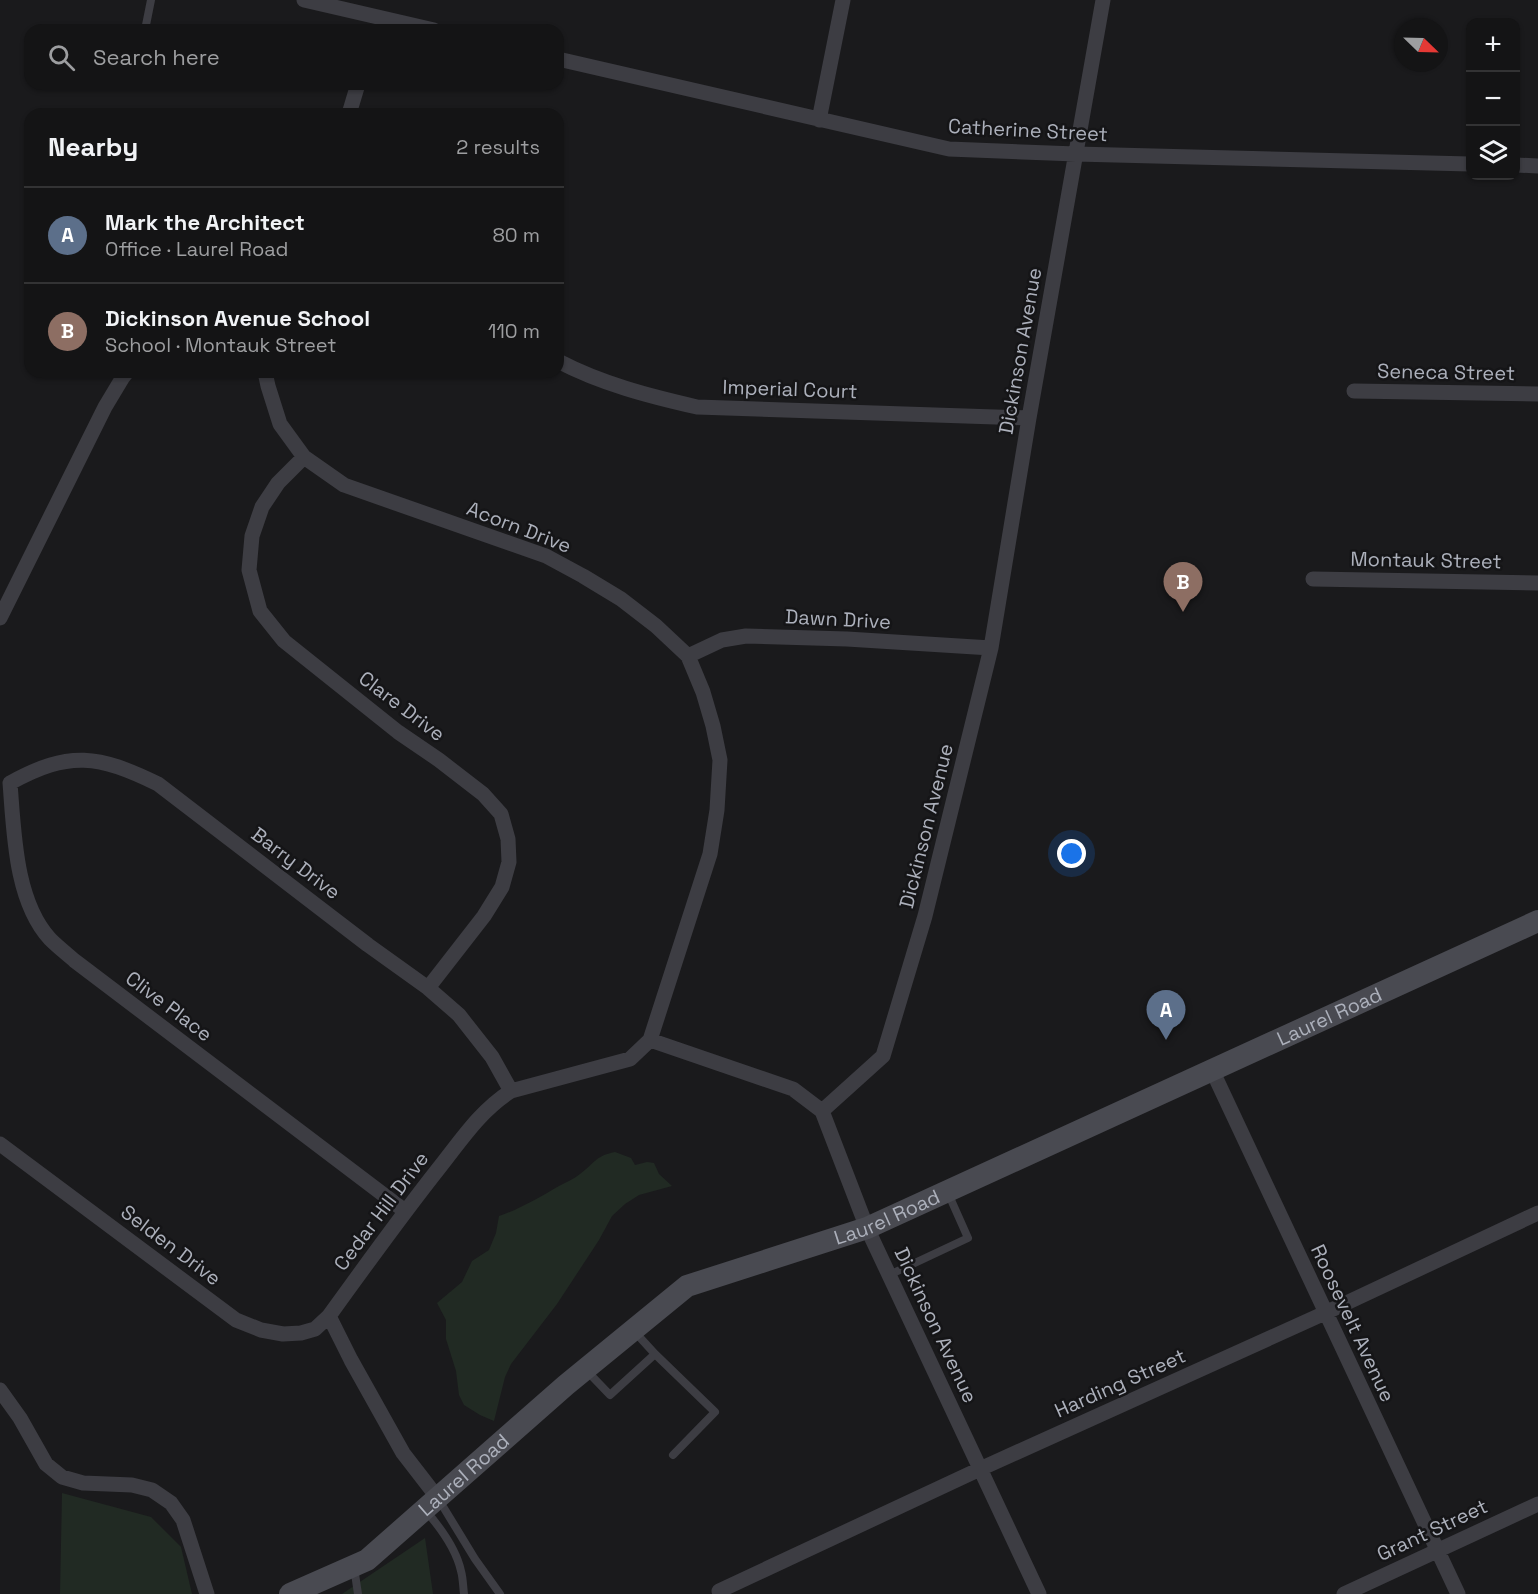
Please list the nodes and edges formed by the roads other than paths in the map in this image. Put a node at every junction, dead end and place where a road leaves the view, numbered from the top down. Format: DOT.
graph roads {
  1 [pos="151,0"];
  2 [pos="304,0"];
  3 [pos="843,0"];
  4 [pos="1103,0"];
  5 [pos="374,23"];
  6 [pos="146,24"];
  7 [pos="564,60"];
  8 [pos="356,90"];
  9 [pos="351,108"];
  10 [pos="819,120"];
  11 [pos="1076,154"];
  12 [pos="1466,164"];
  13 [pos="1520,165"];
  14 [pos="1538,166"];
  15 [pos="564,364"];
  16 [pos="122,378"];
  17 [pos="266,378"];
  18 [pos="1354,391"];
  19 [pos="1538,394"];
  20 [pos="1029,418"];
  21 [pos="304,457"];
  22 [pos="1313,579"];
  23 [pos="1538,584"];
  24 [pos="0,618"];
  25 [pos="991,648"];
  26 [pos="688,656"];
  27 [pos="5,780"];
  28 [pos="1538,921"];
  29 [pos="428,988"];
  30 [pos="650,1040"];
  31 [pos="1212,1070"];
  32 [pos="511,1091"];
  33 [pos="822,1112"];
  34 [pos="0,1144"];
  35 [pos="947,1191"];
  36 [pos="405,1211"];
  37 [pos="1538,1213"];
  38 [pos="867,1228"];
  39 [pos="889,1275"];
  40 [pos="1325,1313"];
  41 [pos="329,1316"];
  42 [pos="633,1330"];
  43 [pos="655,1354"];
  44 [pos="585,1370"];
  45 [pos="0,1390"];
  46 [pos="673,1455"];
  47 [pos="980,1469"];
  48 [pos="431,1503"];
  49 [pos="1538,1504"];
  50 [pos="1437,1550"];
  51 [pos="475,1559"];
  52 [pos="354,1566"];
  53 [pos="461,1569"];
  54 [pos="719,1591"];
  55 [pos="207,1594"];
  56 [pos="290,1594"];
  57 [pos="358,1594"];
  58 [pos="464,1594"];
  59 [pos="500,1594"];
  60 [pos="1039,1594"];
  61 [pos="1344,1594"];
  62 [pos="1458,1594"];
  1 -- 6 [label="lane"];
  2 -- 5 [label="street"];
  3 -- 10 [label="street"];
  4 -- 11 [label="street, Dickinson Avenue"];
  7 -- 10 [label="street, Catherine Street"];
  8 -- 9 [label="street"];
  10 -- 11 [label="street, Catherine Street"];
  11 -- 12 [label="street, Catherine Street"];
  11 -- 20 [label="street, Dickinson Avenue"];
  13 -- 14 [label="street"];
  15 -- 20 [label="street, Imperial Court"];
  16 -- 24 [label="street"];
  17 -- 21 [label="street, Acorn Drive"];
  18 -- 19 [label="street, Seneca Street"];
  20 -- 25 [label="street, Dickinson Avenue"];
  21 -- 26 [label="street, Acorn Drive"];
  21 -- 29 [label="street, Clare Drive"];
  22 -- 23 [label="street, Montauk Street"];
  25 -- 26 [label="street, Dawn Drive"];
  25 -- 33 [label="street, Dickinson Avenue"];
  26 -- 30 [label="street, Acorn Drive"];
  27 -- 29 [label="street, Barry Drive"];
  27 -- 36 [label="street, Clive Place"];
  28 -- 31 [label="main road, Laurel Road"];
  29 -- 32 [label="street, Barry Drive"];
  30 -- 32 [label="street, Cedar Hill Drive"];
  30 -- 33 [label="street"];
  31 -- 35 [label="main road, Laurel Road"];
  31 -- 40 [label="street, Roosevelt Avenue"];
  32 -- 36 [label="street, Cedar Hill Drive"];
  33 -- 38 [label="street, Dickinson Avenue"];
  34 -- 41 [label="street, Selden Drive"];
  35 -- 38 [label="main road, Laurel Road"];
  35 -- 39 [label="lane"];
  36 -- 41 [label="street, Cedar Hill Drive"];
  37 -- 40 [label="street, Harding Street"];
  38 -- 39 [label="street, Dickinson Avenue"];
  38 -- 42 [label="main road, Laurel Road"];
  39 -- 47 [label="street, Dickinson Avenue"];
  40 -- 47 [label="street, Harding Street"];
  40 -- 50 [label="street, Roosevelt Avenue"];
  41 -- 48 [label="street"];
  42 -- 43 [label="lane"];
  42 -- 44 [label="main road, Laurel Road"];
  43 -- 44 [label="lane"];
  43 -- 46 [label="lane"];
  44 -- 48 [label="main road, Laurel Road"];
  45 -- 55 [label="street"];
  47 -- 54 [label="street, Harding Street"];
  47 -- 60 [label="street, Dickinson Avenue"];
  48 -- 51 [label="lane"];
  48 -- 52 [label="main road, Laurel Road"];
  48 -- 53 [label="lane"];
  49 -- 50 [label="street, Grant Street"];
  50 -- 61 [label="street, Grant Street"];
  50 -- 62 [label="street, Roosevelt Avenue"];
  51 -- 53 [label="lane"];
  51 -- 59 [label="lane"];
  52 -- 56 [label="main road, Laurel Road"];
  52 -- 57 [label="lane"];
  53 -- 58 [label="lane"];
}
